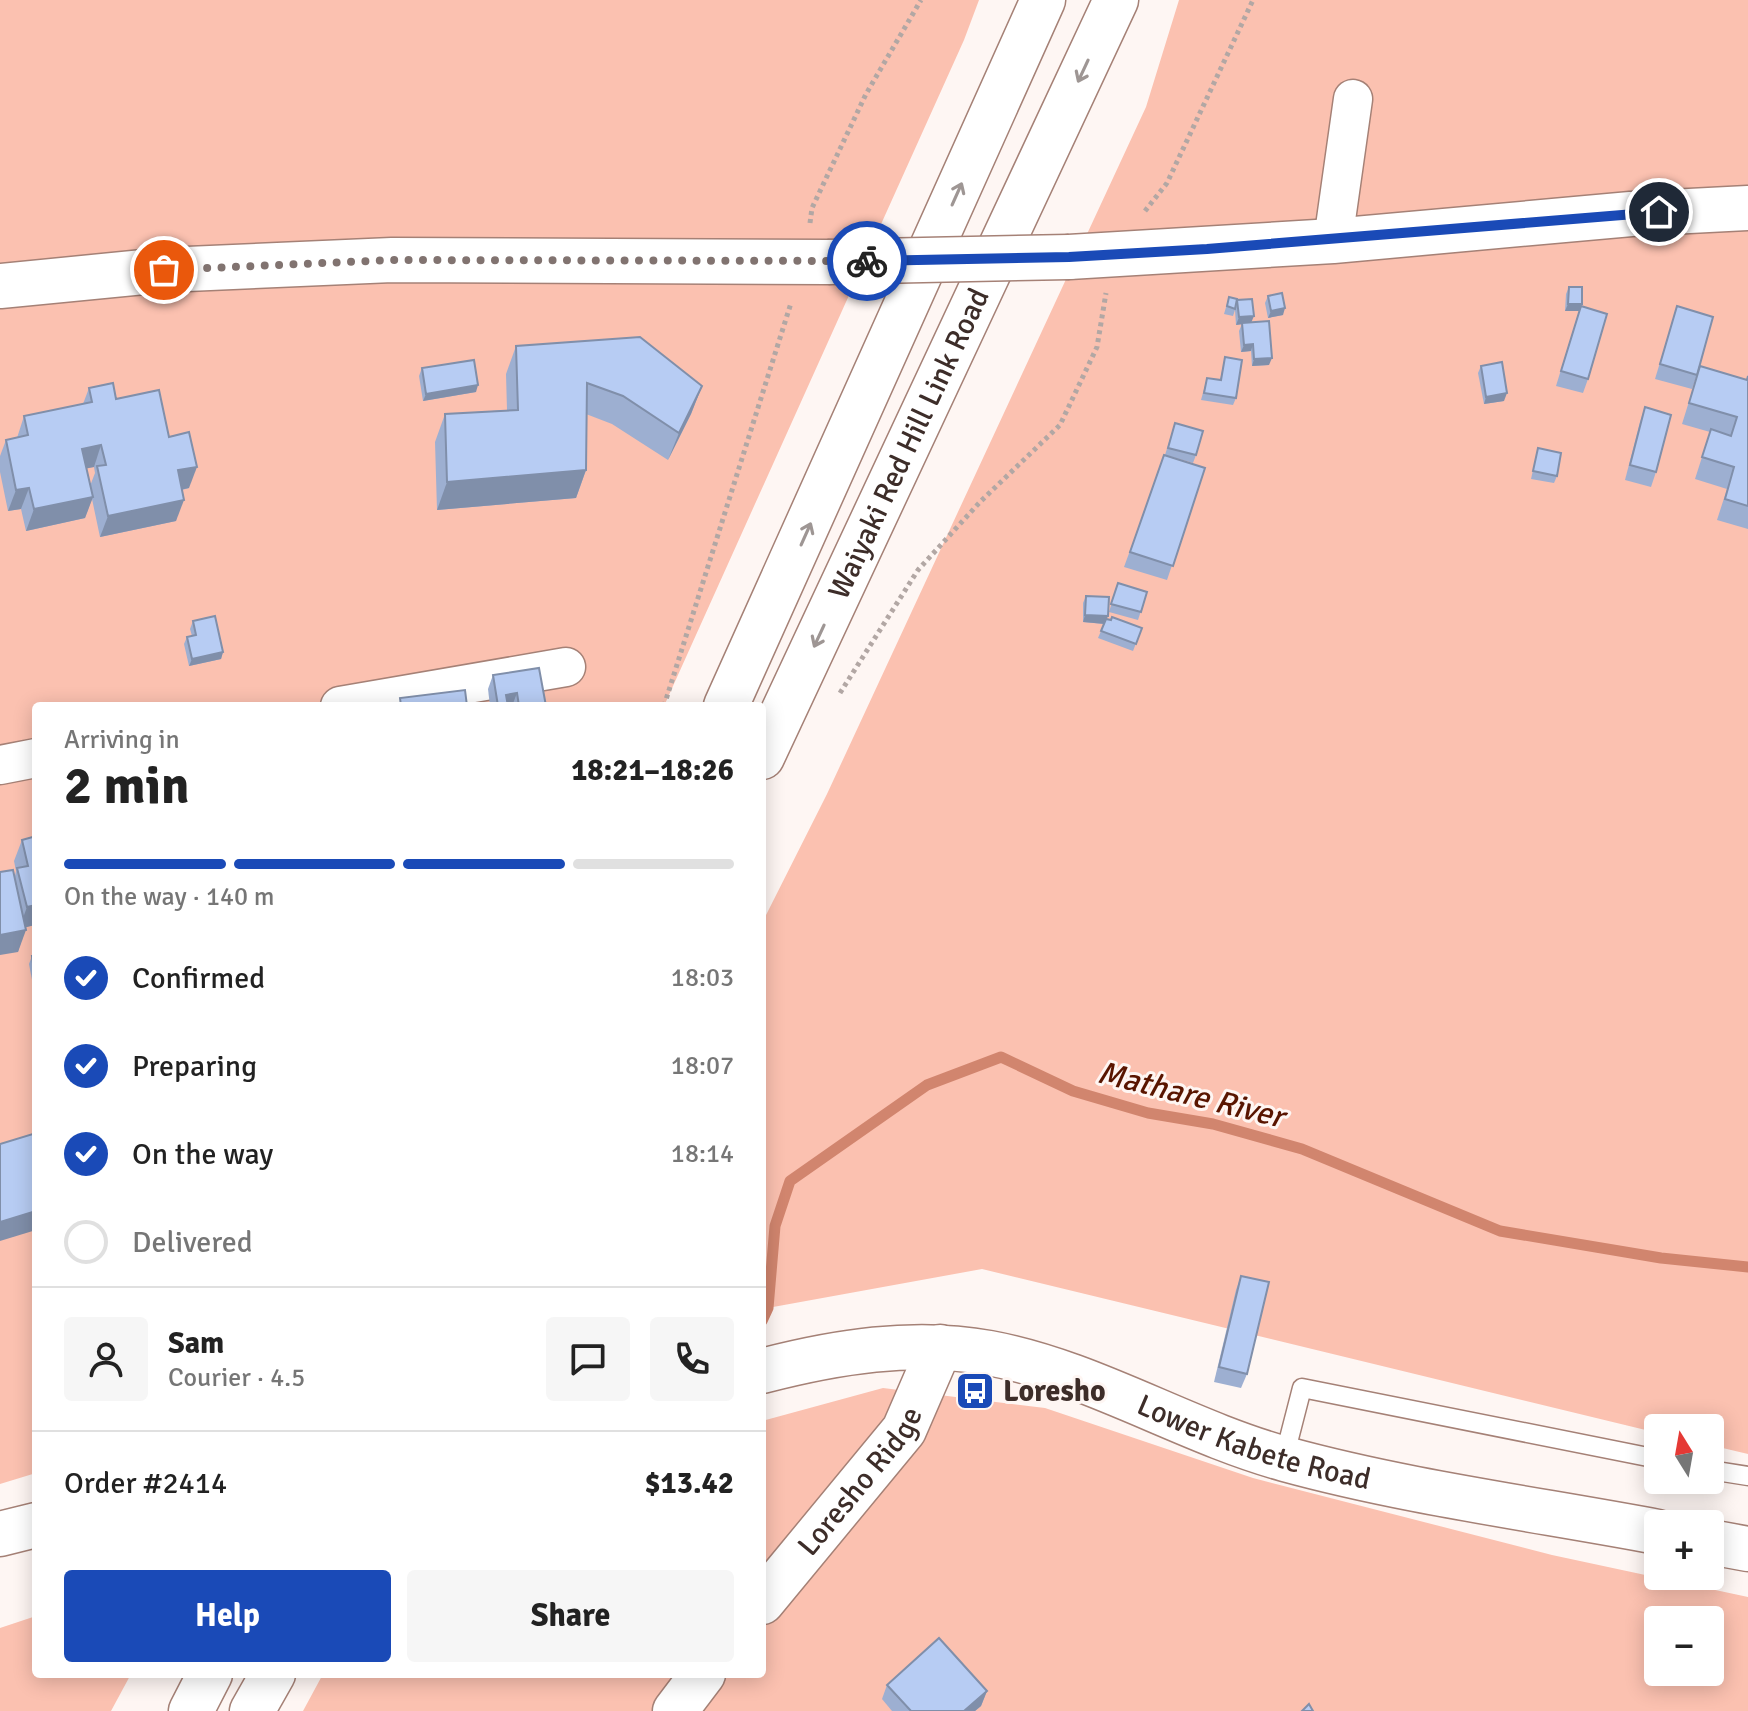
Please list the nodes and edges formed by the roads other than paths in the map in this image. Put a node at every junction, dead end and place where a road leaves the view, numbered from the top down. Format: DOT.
graph roads {
  1 [pos="1043,0"];
  2 [pos="1116,0"];
  3 [pos="1353,99"];
  4 [pos="1748,208"];
  5 [pos="1333,241"];
  6 [pos="0,286"];
  7 [pos="566,667"];
  8 [pos="363,702"];
  9 [pos="728,702"];
  10 [pos="766,748"];
  11 [pos="32,759"];
  12 [pos="0,765"];
  13 [pos="940,1347"];
  14 [pos="766,1370"];
  15 [pos="1644,1456"];
  16 [pos="1284,1458"];
  17 [pos="1724,1472"];
  18 [pos="1748,1476"];
  19 [pos="32,1526"];
  20 [pos="1644,1529"];
  21 [pos="0,1534"];
  22 [pos="1724,1545"];
  23 [pos="1748,1549"];
  24 [pos="766,1597"];
  25 [pos="208,1678"];
  26 [pos="271,1678"];
  27 [pos="700,1678"];
  28 [pos="191,1711"];
  29 [pos="252,1711"];
  30 [pos="675,1711"];
  9 -- 1 [label="main road, Waiyaki Red Hill Link Road, one-way"];
  2 -- 10 [label="main road, Waiyaki Red Hill Link Road, one-way"];
  3 -- 5 [label="street"];
  4 -- 5 [label="main road"];
  5 -- 6 [label="main road, bridge"];
  7 -- 8 [label="street"];
  11 -- 12 [label="street"];
  13 -- 14 [label="main road, Lower Kabete Road"];
  13 -- 16 [label="main road, Lower Kabete Road"];
  13 -- 24 [label="main road, Loresho Ridge"];
  15 -- 16 [label="lane"];
  16 -- 20 [label="main road, Lower Kabete Road"];
  17 -- 18 [label="lane"];
  19 -- 21 [label="main road"];
  22 -- 23 [label="main road"];
  25 -- 28 [label="main road"];
  26 -- 29 [label="main road"];
  27 -- 30 [label="main road"];
}
